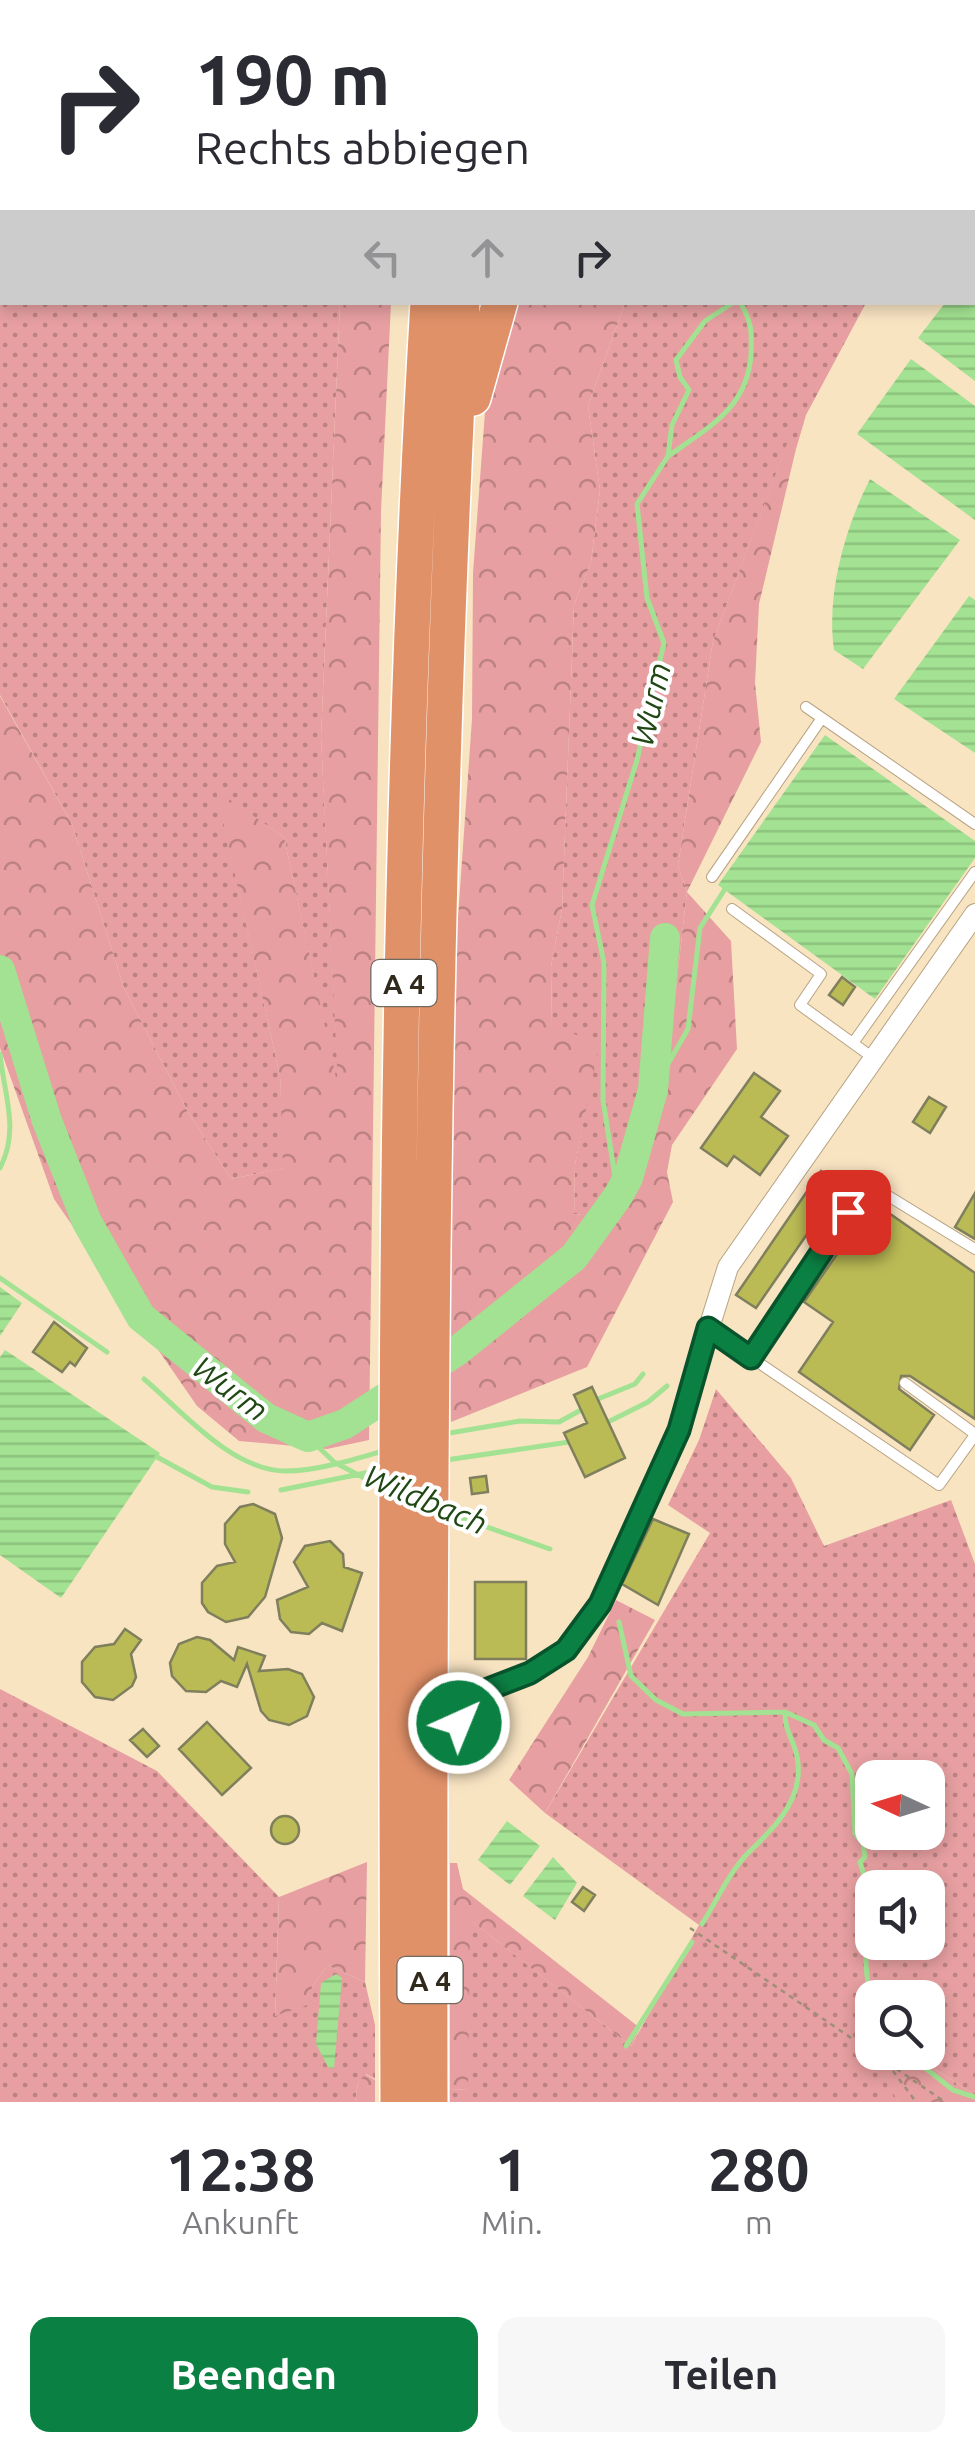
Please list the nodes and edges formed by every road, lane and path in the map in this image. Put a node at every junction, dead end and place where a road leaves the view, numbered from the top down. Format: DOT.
graph roads {
  1 [pos="428,305"];
  2 [pos="462,305"];
  3 [pos="499,305"];
  4 [pos="452,492"];
  5 [pos="806,707"];
  6 [pos="822,718"];
  7 [pos="975,824"];
  8 [pos="975,872"];
  9 [pos="712,877"];
  10 [pos="732,910"];
  11 [pos="975,914"];
  12 [pos="853,1043"];
  13 [pos="872,1058"];
  14 [pos="975,1249"];
  15 [pos="413,1318"];
  16 [pos="708,1328"];
  17 [pos="702,1350"];
  18 [pos="751,1358"];
  19 [pos="905,1383"];
  20 [pos="975,1434"];
  21 [pos="459,1723"];
  22 [pos="413,1859"];
  23 [pos="690,1928"];
  24 [pos="855,2044"];
  25 [pos="892,2070"];
  26 [pos="398,2102"];
  27 [pos="430,2102"];
  28 [pos="916,2102"];
  29 [pos="945,2102"];
  1 -- 15 [label="highway, A 4"];
  2 -- 4 [label="highway, A 4"];
  3 -- 4 [label="highway"];
  4 -- 15 [label="highway, A 4"];
  5 -- 6 [label="lane"];
  6 -- 7 [label="lane"];
  6 -- 9 [label="lane"];
  8 -- 12 [label="lane"];
  10 -- 12 [label="lane"];
  11 -- 13 [label="street"];
  12 -- 13 [label="lane"];
  13 -- 16 [label="street"];
  14 -- 18 [label="lane"];
  15 -- 22 [label="highway, A 4"];
  16 -- 17 [label="street"];
  16 -- 18 [label="lane"];
  17 -- 21 [label="lane"];
  18 -- 20 [label="lane"];
  19 -- 20 [label="lane"];
  22 -- 26 [label="highway, A 4"];
  22 -- 27 [label="highway, A 4"];
  23 -- 24 [label="path"];
  25 -- 28 [label="path"];
  25 -- 29 [label="path"];
}
